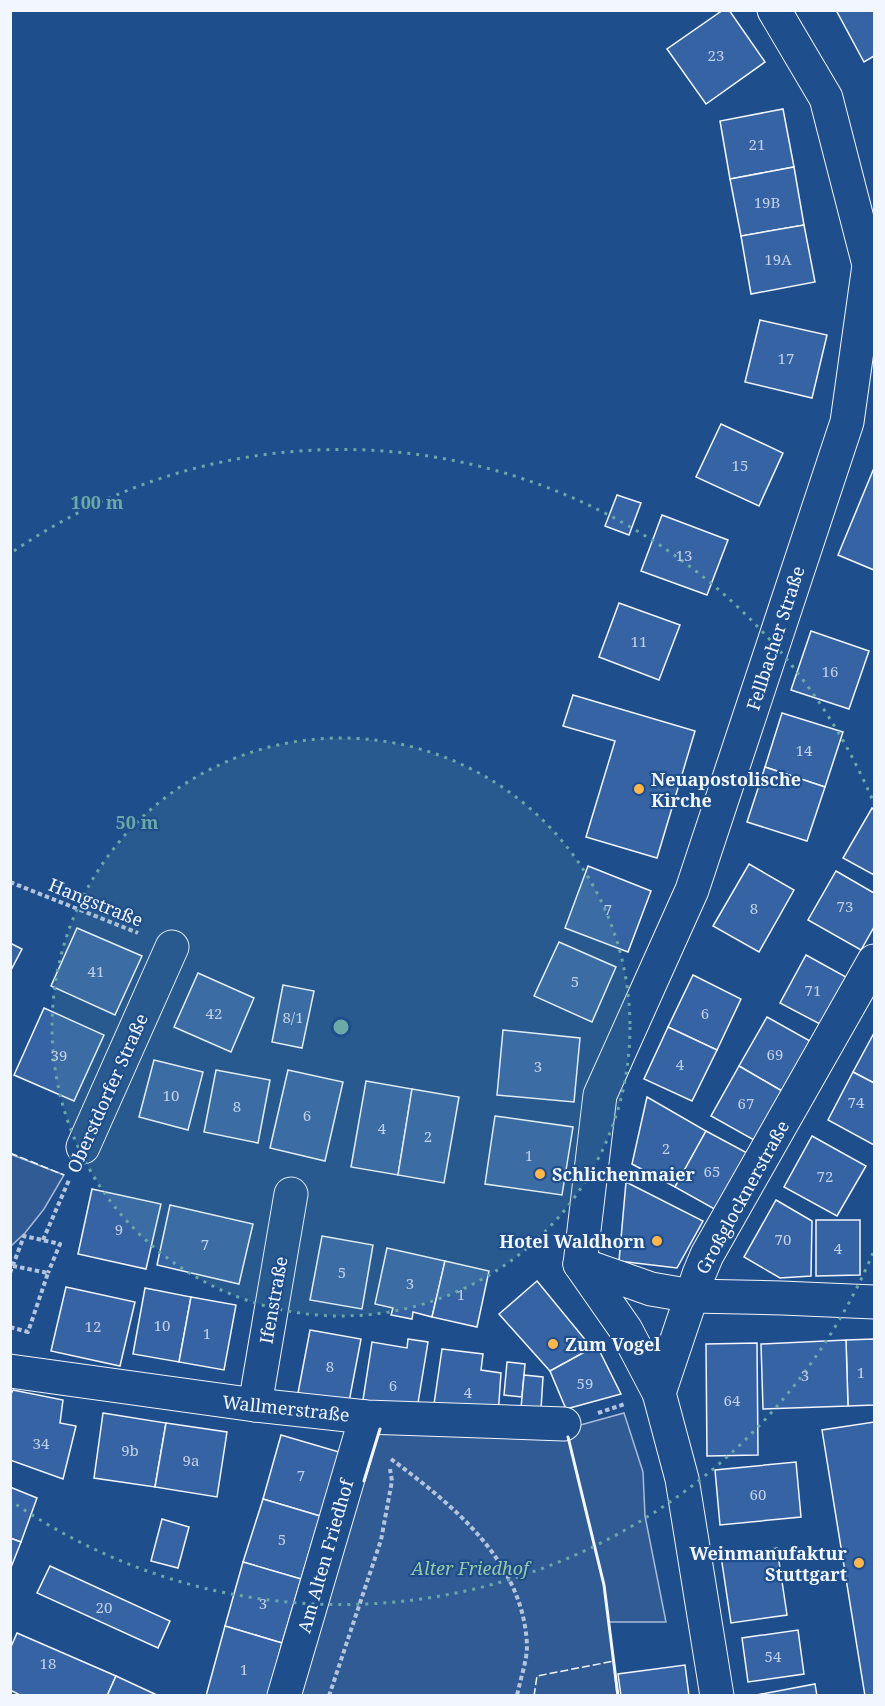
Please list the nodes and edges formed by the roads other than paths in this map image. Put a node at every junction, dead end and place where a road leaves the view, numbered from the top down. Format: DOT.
graph roads {
  1 [pos="774,10"];
  2 [pos="172,947"];
  3 [pos="874,961"];
  4 [pos="83,1147"];
  5 [pos="291,1194"];
  6 [pos="580,1263"];
  7 [pos="692,1296"];
  8 [pos="874,1302"];
  9 [pos="10,1371"];
  10 [pos="659,1393"];
  11 [pos="255,1405"];
  12 [pos="366,1417"];
  13 [pos="564,1424"];
  14 [pos="284,1695"];
  15 [pos="717,1695"];
  1 -- 6 [label="street, Fellbacher Straße"];
  2 -- 4 [label="street, Oberstdorfer Straße"];
  3 -- 7 [label="street, Großglocknerstraße"];
  5 -- 11 [label="street, Ifenstraße"];
  6 -- 7 [label="street"];
  6 -- 10 [label="street"];
  7 -- 8 [label="street"];
  7 -- 10 [label="street, Großglocknerstraße"];
  9 -- 11 [label="street, Wallmerstraße"];
  10 -- 15 [label="street"];
  11 -- 12 [label="street, Wallmerstraße"];
  12 -- 13 [label="street, Wallmerstraße"];
  12 -- 14 [label="street, Am Alten Friedhof"];
}
